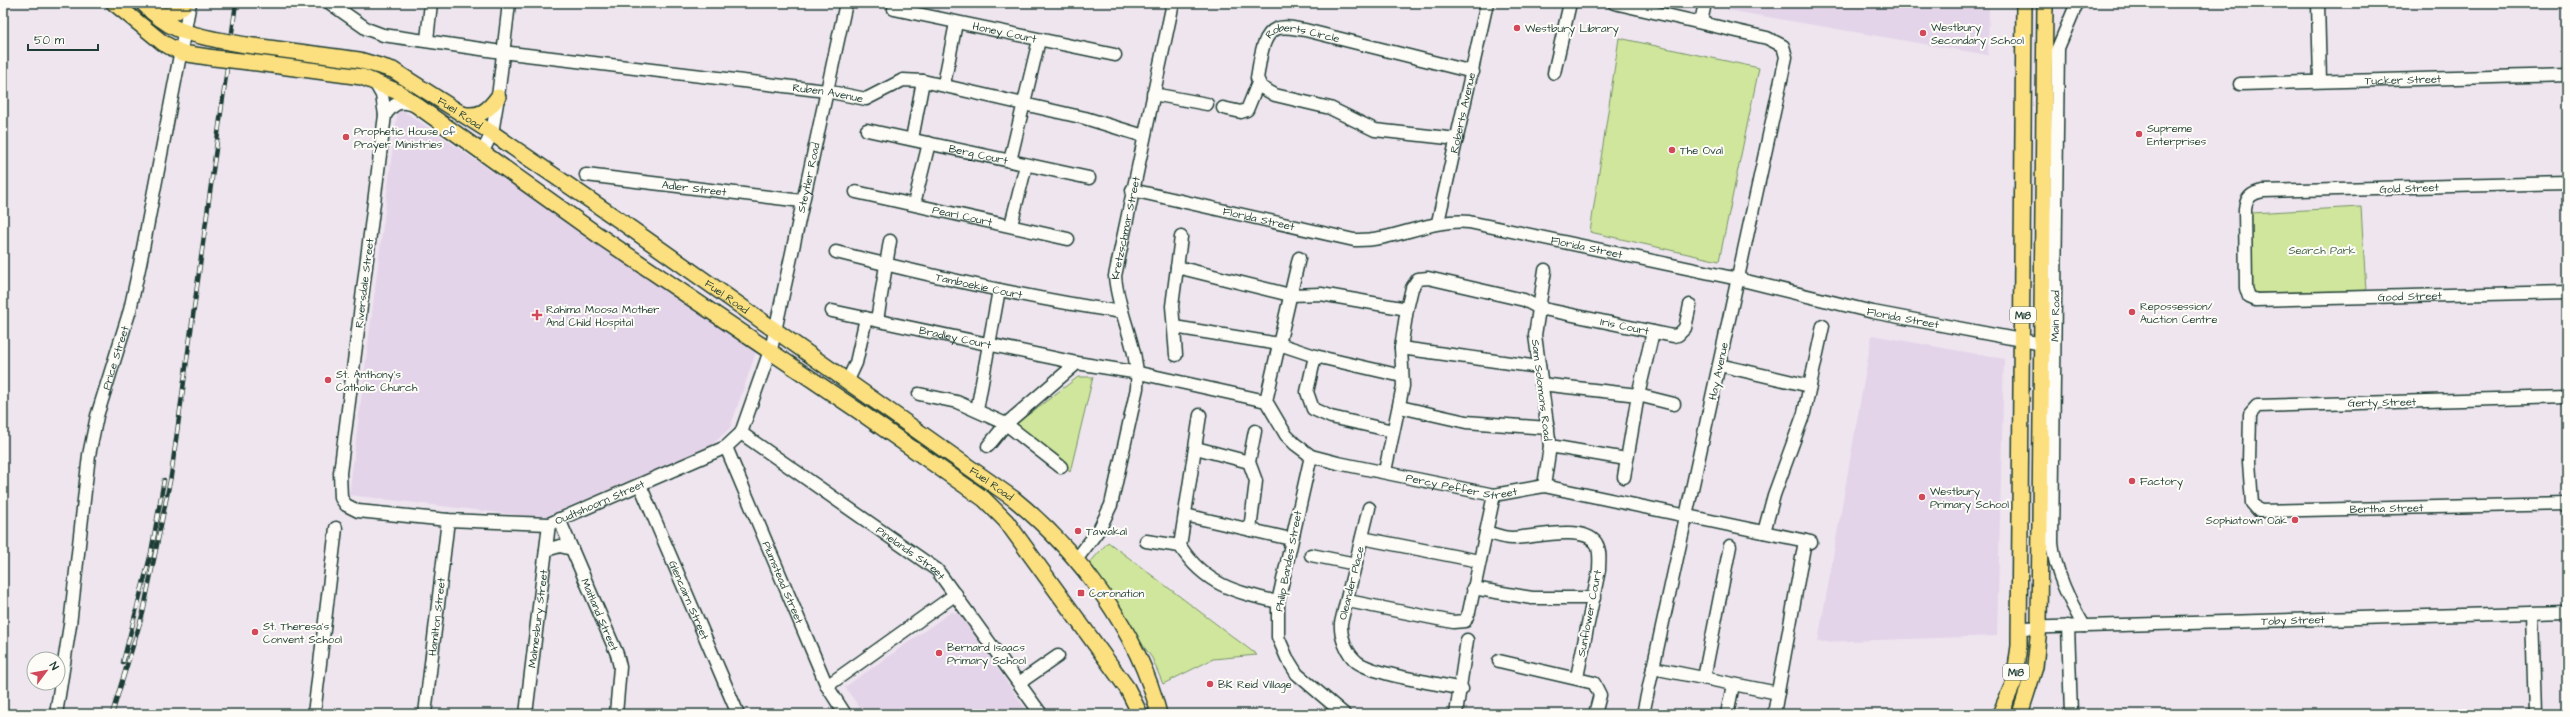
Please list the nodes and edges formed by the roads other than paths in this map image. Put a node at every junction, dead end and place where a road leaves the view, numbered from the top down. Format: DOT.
graph roads {
  1 [pos="114,3"];
  2 [pos="186,3"];
  3 [pos="190,3"];
  4 [pos="330,3"];
  5 [pos="431,3"];
  6 [pos="508,3"];
  7 [pos="846,3"];
  8 [pos="1173,3"];
  9 [pos="1487,3"];
  10 [pos="1570,3"];
  11 [pos="1614,3"];
  12 [pos="1705,3"];
  13 [pos="2024,3"];
  14 [pos="2045,3"];
  15 [pos="2077,3"];
  16 [pos="2318,3"];
  17 [pos="147,7"];
  18 [pos="894,9"];
  19 [pos="1701,22"];
  20 [pos="956,23"];
  21 [pos="185,33"];
  22 [pos="427,40"];
  23 [pos="1038,40"];
  24 [pos="502,52"];
  25 [pos="182,53"];
  26 [pos="1115,55"];
  27 [pos="1473,72"];
  28 [pos="1554,73"];
  29 [pos="2567,75"];
  30 [pos="374,81"];
  31 [pos="923,81"];
  32 [pos="2320,81"];
  33 [pos="1258,83"];
  34 [pos="944,84"];
  35 [pos="2240,84"];
  36 [pos="826,91"];
  37 [pos="1153,94"];
  38 [pos="498,98"];
  39 [pos="1024,103"];
  40 [pos="1207,104"];
  41 [pos="420,107"];
  42 [pos="1223,108"];
  43 [pos="462,114"];
  44 [pos="385,115"];
  45 [pos="867,130"];
  46 [pos="492,133"];
  47 [pos="1144,136"];
  48 [pos="1457,138"];
  49 [pos="912,139"];
  50 [pos="929,143"];
  51 [pos="484,151"];
  52 [pos="1010,161"];
  53 [pos="1026,165"];
  54 [pos="586,175"];
  55 [pos="1089,178"];
  56 [pos="2567,183"];
  57 [pos="1132,190"];
  58 [pos="856,192"];
  59 [pos="802,201"];
  60 [pos="914,204"];
  61 [pos="1438,222"];
  62 [pos="1011,225"];
  63 [pos="1181,236"];
  64 [pos="1068,239"];
  65 [pos="890,241"];
  66 [pos="836,252"];
  67 [pos="1299,258"];
  68 [pos="886,265"];
  69 [pos="1177,266"];
  70 [pos="1545,270"];
  71 [pos="1738,280"];
  72 [pos="999,290"];
  73 [pos="2567,292"];
  74 [pos="1290,295"];
  75 [pos="2252,299"];
  76 [pos="1690,305"];
  77 [pos="1539,308"];
  78 [pos="1407,309"];
  79 [pos="832,311"];
  80 [pos="1122,312"];
  81 [pos="871,319"];
  82 [pos="1823,326"];
  83 [pos="1174,327"];
  84 [pos="775,328"];
  85 [pos="1653,332"];
  86 [pos="2023,341"];
  87 [pos="1279,344"];
  88 [pos="2042,344"];
  89 [pos="989,346"];
  90 [pos="1401,348"];
  91 [pos="770,352"];
  92 [pos="1176,355"];
  93 [pos="1314,356"];
  94 [pos="1077,363"];
  95 [pos="1719,365"];
  96 [pos="1539,367"];
  97 [pos="1138,373"];
  98 [pos="1402,376"];
  99 [pos="848,380"];
  100 [pos="1541,384"];
  101 [pos="1810,386"];
  102 [pos="919,394"];
  103 [pos="1638,395"];
  104 [pos="2567,397"];
  105 [pos="1266,400"];
  106 [pos="1674,404"];
  107 [pos="1400,406"];
  108 [pos="977,410"];
  109 [pos="1200,415"];
  110 [pos="1006,424"];
  111 [pos="1548,428"];
  112 [pos="1255,431"];
  113 [pos="1393,431"];
  114 [pos="741,433"];
  115 [pos="988,446"];
  116 [pos="1550,446"];
  117 [pos="726,447"];
  118 [pos="1196,448"];
  119 [pos="343,451"];
  120 [pos="1311,456"];
  121 [pos="1626,459"];
  122 [pos="1249,462"];
  123 [pos="2249,462"];
  124 [pos="1061,467"];
  125 [pos="1385,471"];
  126 [pos="1624,477"];
  127 [pos="640,485"];
  128 [pos="1544,486"];
  129 [pos="1494,495"];
  130 [pos="2567,504"];
  131 [pos="1369,508"];
  132 [pos="1185,515"];
  133 [pos="1686,516"];
  134 [pos="448,520"];
  135 [pos="554,521"];
  136 [pos="336,528"];
  137 [pos="1250,530"];
  138 [pos="1486,532"];
  139 [pos="1764,532"];
  140 [pos="1362,538"];
  141 [pos="1292,539"];
  142 [pos="1146,542"];
  143 [pos="1180,546"];
  144 [pos="1730,546"];
  145 [pos="572,549"];
  146 [pos="546,550"];
  147 [pos="1311,555"];
  148 [pos="1076,560"];
  149 [pos="1479,561"];
  150 [pos="1356,564"];
  151 [pos="1473,588"];
  152 [pos="956,594"];
  153 [pos="1594,598"];
  154 [pos="1348,600"];
  155 [pos="1278,602"];
  156 [pos="2567,612"];
  157 [pos="2532,614"];
  158 [pos="2068,626"];
  159 [pos="2084,626"];
  160 [pos="2039,627"];
  161 [pos="2019,628"];
  162 [pos="1467,640"];
  163 [pos="1058,656"];
  164 [pos="1499,661"];
  165 [pos="1653,668"];
  166 [pos="1577,678"];
  167 [pos="1704,678"];
  168 [pos="1019,683"];
  169 [pos="1733,685"];
  170 [pos="827,686"];
  171 [pos="1462,689"];
  172 [pos="1778,693"];
  173 [pos="56,714"];
  174 [pos="314,714"];
  175 [pos="425,714"];
  176 [pos="526,714"];
  177 [pos="616,714"];
  178 [pos="738,714"];
  179 [pos="845,714"];
  180 [pos="1041,714"];
  181 [pos="1140,714"];
  182 [pos="1159,714"];
  183 [pos="1344,714"];
  184 [pos="1456,714"];
  185 [pos="1595,714"];
  186 [pos="1643,714"];
  187 [pos="1727,714"];
  188 [pos="1774,714"];
  189 [pos="2000,714"];
  190 [pos="2020,714"];
  191 [pos="2071,714"];
  192 [pos="2535,714"];
  1 -- 25 [label="main road, Fuel Road"];
  2 -- 17 [label="main road"];
  3 -- 21 [label="street, Price Street"];
  4 -- 22 [label="street, Ruben Avenue"];
  5 -- 22 [label="street"];
  6 -- 24 [label="street"];
  7 -- 36 [label="street, Steytler Road"];
  8 -- 37 [label="street, Kretzschmar Street"];
  9 -- 27 [label="street, Roberts Avenue"];
  10 -- 28 [label="street"];
  11 -- 19 [label="street"];
  12 -- 19 [label="street"];
  13 -- 86 [label="main road, M18"];
  14 -- 88 [label="main road, Main Road / M18"];
  15 -- 159 [label="street, Main Road"];
  16 -- 32 [label="street"];
  17 -- 21 [label="main road, Fuel Road"];
  18 -- 20 [label="street, Honey Court"];
  19 -- 71 [label="street, Hay Avenue"];
  20 -- 23 [label="street, Honey Court"];
  20 -- 34 [label="street"];
  21 -- 25 [label="street, Price Street"];
  21 -- 43 [label="main road, Fuel Road, bridge"];
  22 -- 24 [label="street, Ruben Avenue"];
  23 -- 26 [label="street, Honey Court"];
  23 -- 39 [label="street"];
  24 -- 36 [label="street, Ruben Avenue"];
  24 -- 38 [label="street"];
  25 -- 30 [label="main road, Fuel Road, bridge"];
  25 -- 173 [label="street, Price Street"];
  27 -- 33 [label="street, Roberts Circle"];
  27 -- 48 [label="street, Roberts Avenue"];
  29 -- 32 [label="street, Tucker Street"];
  30 -- 41 [label="main road, Fuel Road"];
  30 -- 44 [label="street, Riversdale Street"];
  31 -- 34 [label="street, Ruben Avenue"];
  31 -- 36 [label="street, Ruben Avenue"];
  31 -- 49 [label="street"];
  32 -- 35 [label="street, Tucker Street"];
  33 -- 42 [label="street, Roberts Circle"];
  33 -- 48 [label="street"];
  34 -- 39 [label="street, Ruben Avenue"];
  36 -- 59 [label="street, Steytler Road"];
  37 -- 40 [label="street"];
  37 -- 47 [label="street, Kretzschmar Street"];
  38 -- 43 [label="main road"];
  38 -- 46 [label="street"];
  39 -- 47 [label="street, Ruben Avenue"];
  39 -- 52 [label="street"];
  41 -- 44 [label="street"];
  41 -- 51 [label="main road, Fuel Road"];
  43 -- 46 [label="main road, Fuel Road"];
  44 -- 119 [label="street, Riversdale Street"];
  45 -- 49 [label="street, Berg Court"];
  46 -- 51 [label="street"];
  46 -- 84 [label="main road, Fuel Road"];
  47 -- 57 [label="street, Kretzschmar Street"];
  48 -- 61 [label="street, Roberts Avenue"];
  49 -- 50 [label="street, Berg Court"];
  50 -- 52 [label="street, Berg Court"];
  50 -- 60 [label="street"];
  51 -- 91 [label="main road, Fuel Road"];
  52 -- 53 [label="street, Berg Court"];
  53 -- 55 [label="street, Berg Court"];
  53 -- 62 [label="street"];
  54 -- 59 [label="street, Adler Street"];
  56 -- 75 [label="street, Gold Street"];
  57 -- 61 [label="street, Florida Street"];
  57 -- 80 [label="street, Kretzschmar Street"];
  58 -- 60 [label="street, Pearl Court"];
  59 -- 84 [label="street, Steytler Road"];
  60 -- 62 [label="street, Pearl Court"];
  61 -- 71 [label="street, Florida Street"];
  62 -- 64 [label="street, Pearl Court"];
  63 -- 69 [label="street"];
  65 -- 68 [label="street"];
  66 -- 68 [label="street, Tamboekie Court"];
  67 -- 74 [label="street"];
  68 -- 72 [label="street, Tamboekie Court"];
  68 -- 81 [label="street"];
  69 -- 74 [label="street"];
  69 -- 83 [label="street"];
  70 -- 77 [label="street, Sam Solomons Road"];
  71 -- 86 [label="street, Florida Street"];
  71 -- 95 [label="street, Hay Avenue"];
  72 -- 80 [label="street, Tamboekie Court"];
  72 -- 89 [label="street"];
  73 -- 75 [label="street, Good Street"];
  74 -- 78 [label="street"];
  74 -- 87 [label="street"];
  76 -- 85 [label="street, Iris Court"];
  77 -- 78 [label="street, Iris Court"];
  77 -- 85 [label="street, Iris Court"];
  77 -- 96 [label="street, Sam Solomons Road"];
  78 -- 90 [label="street, Iris Court"];
  79 -- 81 [label="street, Bradley Court"];
  80 -- 97 [label="street, Kretzschmar Street"];
  81 -- 89 [label="street, Bradley Court"];
  81 -- 99 [label="street"];
  82 -- 101 [label="street"];
  83 -- 87 [label="street"];
  83 -- 92 [label="street"];
  84 -- 91 [label="street, Steytler Road"];
  84 -- 99 [label="main road, Fuel Road"];
  85 -- 103 [label="street"];
  86 -- 88 [label="street, Florida Street"];
  86 -- 161 [label="main road, M18"];
  87 -- 93 [label="street"];
  87 -- 105 [label="street"];
  88 -- 160 [label="main road, Main Road / M18"];
  89 -- 94 [label="street, Bradley Court"];
  89 -- 108 [label="street"];
  90 -- 96 [label="street"];
  90 -- 98 [label="street, Iris Court"];
  91 -- 114 [label="street, Oudtshoorn Street"];
  91 -- 181 [label="main road, Fuel Road"];
  93 -- 98 [label="street"];
  93 -- 113 [label="street"];
  94 -- 97 [label="street, Bradley Court"];
  94 -- 110 [label="street"];
  95 -- 101 [label="street"];
  95 -- 133 [label="street, Hay Avenue"];
  96 -- 100 [label="street, Sam Solomons Road"];
  97 -- 105 [label="street"];
  97 -- 148 [label="street, Kretzschmar Street"];
  98 -- 107 [label="street, Iris Court"];
  99 -- 148 [label="main road, Fuel Road"];
  100 -- 103 [label="street"];
  100 -- 111 [label="street, Sam Solomons Road"];
  101 -- 139 [label="street"];
  102 -- 108 [label="street"];
  103 -- 106 [label="street"];
  103 -- 121 [label="street"];
  104 -- 123 [label="street, Gerty Street"];
  105 -- 120 [label="street, Percy Peffer Street"];
  107 -- 111 [label="street"];
  107 -- 113 [label="street, Iris Court"];
  108 -- 110 [label="street"];
  109 -- 118 [label="street"];
  110 -- 115 [label="street"];
  110 -- 124 [label="street"];
  111 -- 116 [label="street, Sam Solomons Road"];
  112 -- 122 [label="street"];
  113 -- 125 [label="street, Iris Court"];
  114 -- 117 [label="street, Oudtshoorn Street"];
  114 -- 152 [label="street, Pinelands Street"];
  116 -- 121 [label="street"];
  116 -- 128 [label="street, Sam Solomons Road"];
  117 -- 127 [label="street, Oudtshoorn Street"];
  117 -- 170 [label="street, Plumstead Street"];
  118 -- 122 [label="street"];
  118 -- 132 [label="street"];
  119 -- 134 [label="street, Oudtshoorn Street"];
  120 -- 125 [label="street, Percy Peffer Street"];
  120 -- 141 [label="street, Philip Bandes Street"];
  121 -- 126 [label="street"];
  122 -- 137 [label="street"];
  123 -- 130 [label="street, Bertha Street"];
  125 -- 129 [label="street, Percy Peffer Street"];
  127 -- 135 [label="street, Oudtshoorn Street"];
  127 -- 178 [label="street, Glencairn Street"];
  128 -- 129 [label="street, Percy Peffer Street"];
  128 -- 133 [label="street, Percy Peffer Street"];
  129 -- 138 [label="street"];
  131 -- 140 [label="street, Oleander Place"];
  132 -- 137 [label="street"];
  132 -- 143 [label="street"];
  133 -- 139 [label="street, Percy Peffer Street"];
  133 -- 165 [label="street, Hay Avenue"];
  134 -- 135 [label="street, Oudtshoorn Street"];
  134 -- 175 [label="street, Hamilton Street"];
  135 -- 145 [label="street, Maitland Street"];
  135 -- 146 [label="street, Malmesbury Street"];
  136 -- 174 [label="street"];
  137 -- 141 [label="street"];
  138 -- 149 [label="street"];
  138 -- 153 [label="street, Sunflower Court"];
  139 -- 172 [label="street, Percy Peffer Street"];
  140 -- 149 [label="street"];
  140 -- 150 [label="street, Oleander Place"];
  141 -- 155 [label="street, Philip Bandes Street"];
  142 -- 143 [label="street"];
  143 -- 155 [label="street"];
  144 -- 167 [label="street"];
  145 -- 146 [label="street"];
  145 -- 177 [label="street, Maitland Street"];
  146 -- 176 [label="street, Malmesbury Street"];
  147 -- 150 [label="street"];
  148 -- 182 [label="main road, Fuel Road"];
  149 -- 151 [label="street"];
  150 -- 154 [label="street, Oleander Place"];
  151 -- 153 [label="street"];
  151 -- 154 [label="street"];
  152 -- 168 [label="street, Pinelands Street"];
  152 -- 170 [label="street"];
  153 -- 166 [label="street, Sunflower Court"];
  154 -- 171 [label="street, Oleander Place"];
  155 -- 183 [label="street, Philip Bandes Street"];
  156 -- 157 [label="street, Toby Street"];
  157 -- 159 [label="street, Toby Street"];
  157 -- 192 [label="street"];
  158 -- 159 [label="street, Toby Street"];
  158 -- 160 [label="street, Toby Street"];
  158 -- 191 [label="street"];
  160 -- 161 [label="street, Toby Street"];
  160 -- 190 [label="main road, M18"];
  161 -- 189 [label="main road, M18"];
  162 -- 171 [label="street"];
  163 -- 168 [label="street"];
  164 -- 166 [label="street"];
  165 -- 167 [label="street"];
  165 -- 186 [label="street, Hay Avenue"];
  166 -- 185 [label="street"];
  167 -- 169 [label="street"];
  168 -- 180 [label="street, Pinelands Street"];
  169 -- 172 [label="street"];
  169 -- 187 [label="street"];
  170 -- 179 [label="street, Plumstead Street"];
  171 -- 184 [label="street"];
  172 -- 188 [label="street"];
}
